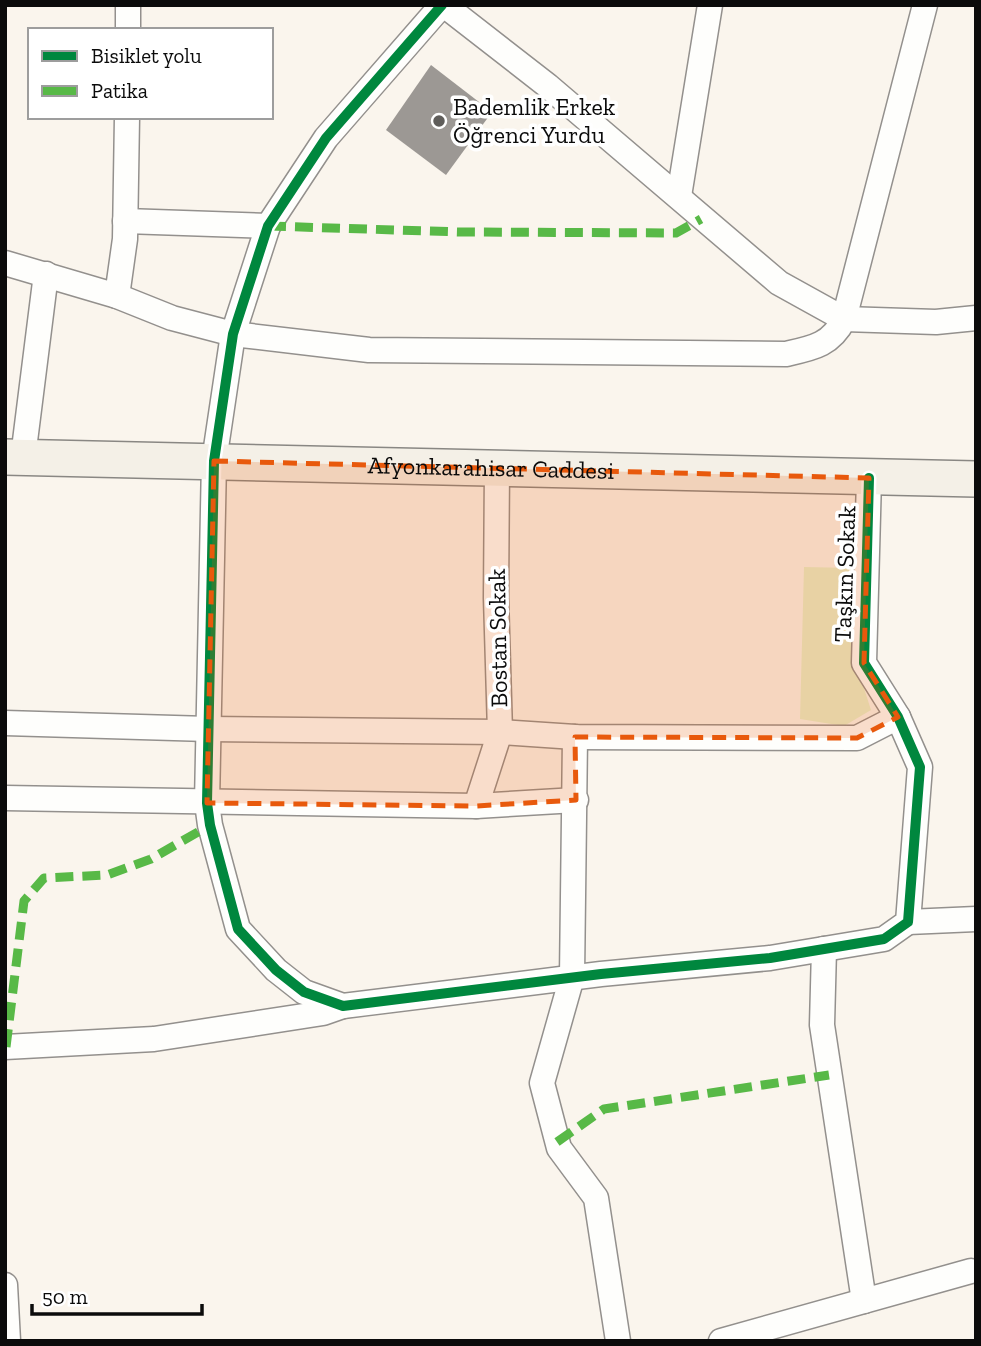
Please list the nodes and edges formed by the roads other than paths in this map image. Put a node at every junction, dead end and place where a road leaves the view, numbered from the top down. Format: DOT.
graph roads {
  1 [pos="128,5"];
  2 [pos="443,5"];
  3 [pos="710,5"];
  4 [pos="925,5"];
  5 [pos="128,28"];
  6 [pos="127,119"];
  7 [pos="679,195"];
  8 [pos="125,221"];
  9 [pos="268,226"];
  10 [pos="5,263"];
  11 [pos="46,274"];
  12 [pos="117,296"];
  13 [pos="844,318"];
  14 [pos="976,318"];
  15 [pos="233,334"];
  16 [pos="14,457"];
  17 [pos="214,461"];
  18 [pos="497,467"];
  19 [pos="869,478"];
  20 [pos="976,479"];
  21 [pos="898,717"];
  22 [pos="5,723"];
  23 [pos="208,729"];
  24 [pos="500,732"];
  25 [pos="575,737"];
  26 [pos="5,797"];
  27 [pos="576,800"];
  28 [pos="207,803"];
  29 [pos="476,806"];
  30 [pos="976,919"];
  31 [pos="908,922"];
  32 [pos="824,949"];
  33 [pos="572,977"];
  34 [pos="343,1006"];
  35 [pos="5,1047"];
  36 [pos="971,1271"];
  37 [pos="5,1285"];
  38 [pos="864,1301"];
  39 [pos="8,1341"];
  40 [pos="618,1341"];
  41 [pos="722,1341"];
  1 -- 5 [label="street"];
  2 -- 7 [label="street"];
  2 -- 9 [label="street"];
  3 -- 7 [label="street"];
  4 -- 13 [label="street"];
  6 -- 8 [label="street"];
  7 -- 13 [label="street"];
  8 -- 9 [label="street"];
  8 -- 12 [label="street"];
  9 -- 15 [label="street"];
  10 -- 11 [label="street"];
  11 -- 12 [label="street"];
  11 -- 16 [label="street"];
  12 -- 15 [label="street"];
  13 -- 14 [label="street"];
  13 -- 15 [label="street"];
  15 -- 17 [label="street"];
  16 -- 17 [label="main road, Afyonkarahisar Caddesi"];
  17 -- 18 [label="main road, Afyonkarahisar Caddesi"];
  17 -- 23 [label="street"];
  18 -- 19 [label="main road, Afyonkarahisar Caddesi"];
  18 -- 24 [label="street, Bostan Sokak"];
  19 -- 20 [label="main road, Afyonkarahisar Caddesi"];
  19 -- 21 [label="street, Taşkın Sokak"];
  21 -- 25 [label="street"];
  21 -- 31 [label="street, Taşkın Sokak"];
  22 -- 23 [label="street"];
  23 -- 24 [label="street"];
  23 -- 28 [label="street"];
  24 -- 25 [label="street"];
  24 -- 29 [label="street, Bostan Sokak"];
  25 -- 27 [label="street"];
  26 -- 28 [label="street"];
  27 -- 29 [label="street"];
  27 -- 33 [label="street"];
  28 -- 29 [label="street"];
  28 -- 34 [label="street"];
  30 -- 31 [label="street"];
  31 -- 32 [label="street"];
  32 -- 33 [label="street"];
  32 -- 38 [label="street"];
  33 -- 34 [label="street"];
  33 -- 40 [label="street"];
  34 -- 35 [label="street"];
  36 -- 38 [label="street"];
  37 -- 39 [label="street"];
  38 -- 41 [label="street"];
}
